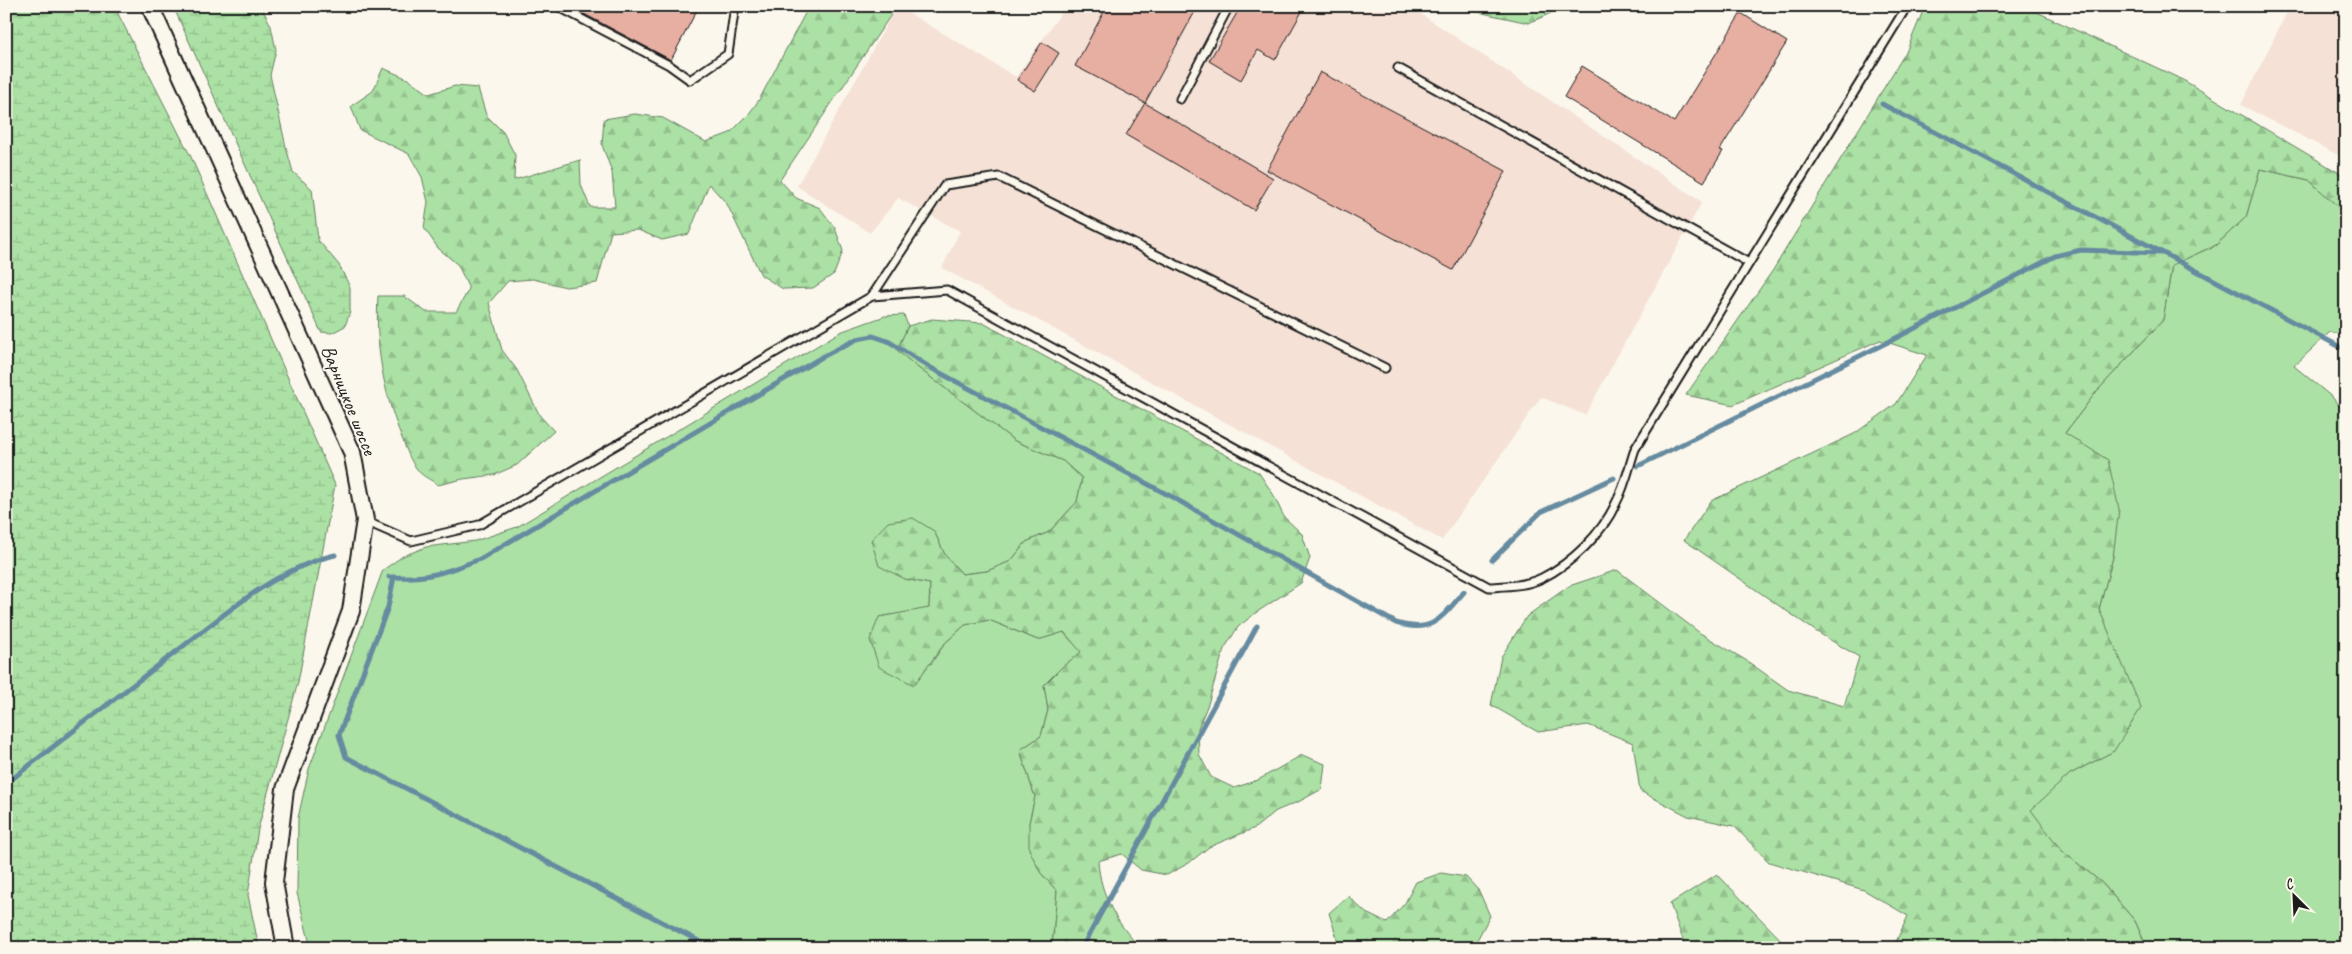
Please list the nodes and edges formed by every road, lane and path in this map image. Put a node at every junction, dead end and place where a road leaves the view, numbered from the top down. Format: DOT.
graph roads {
  1 [pos="150,6"];
  2 [pos="557,6"];
  3 [pos="735,6"];
  4 [pos="1229,6"];
  5 [pos="1907,6"];
  6 [pos="1398,68"];
  7 [pos="1180,99"];
  8 [pos="1749,263"];
  9 [pos="872,296"];
  10 [pos="1385,368"];
  11 [pos="365,520"];
  12 [pos="286,948"];
  1 -- 11 [label="street, Варницкое шоссе"];
  2 -- 3 [label="lane"];
  4 -- 7 [label="lane"];
  5 -- 8 [label="lane"];
  6 -- 8 [label="lane"];
  8 -- 9 [label="lane"];
  9 -- 10 [label="lane"];
  9 -- 11 [label="lane"];
  11 -- 12 [label="street, Варницкое шоссе"];
}
